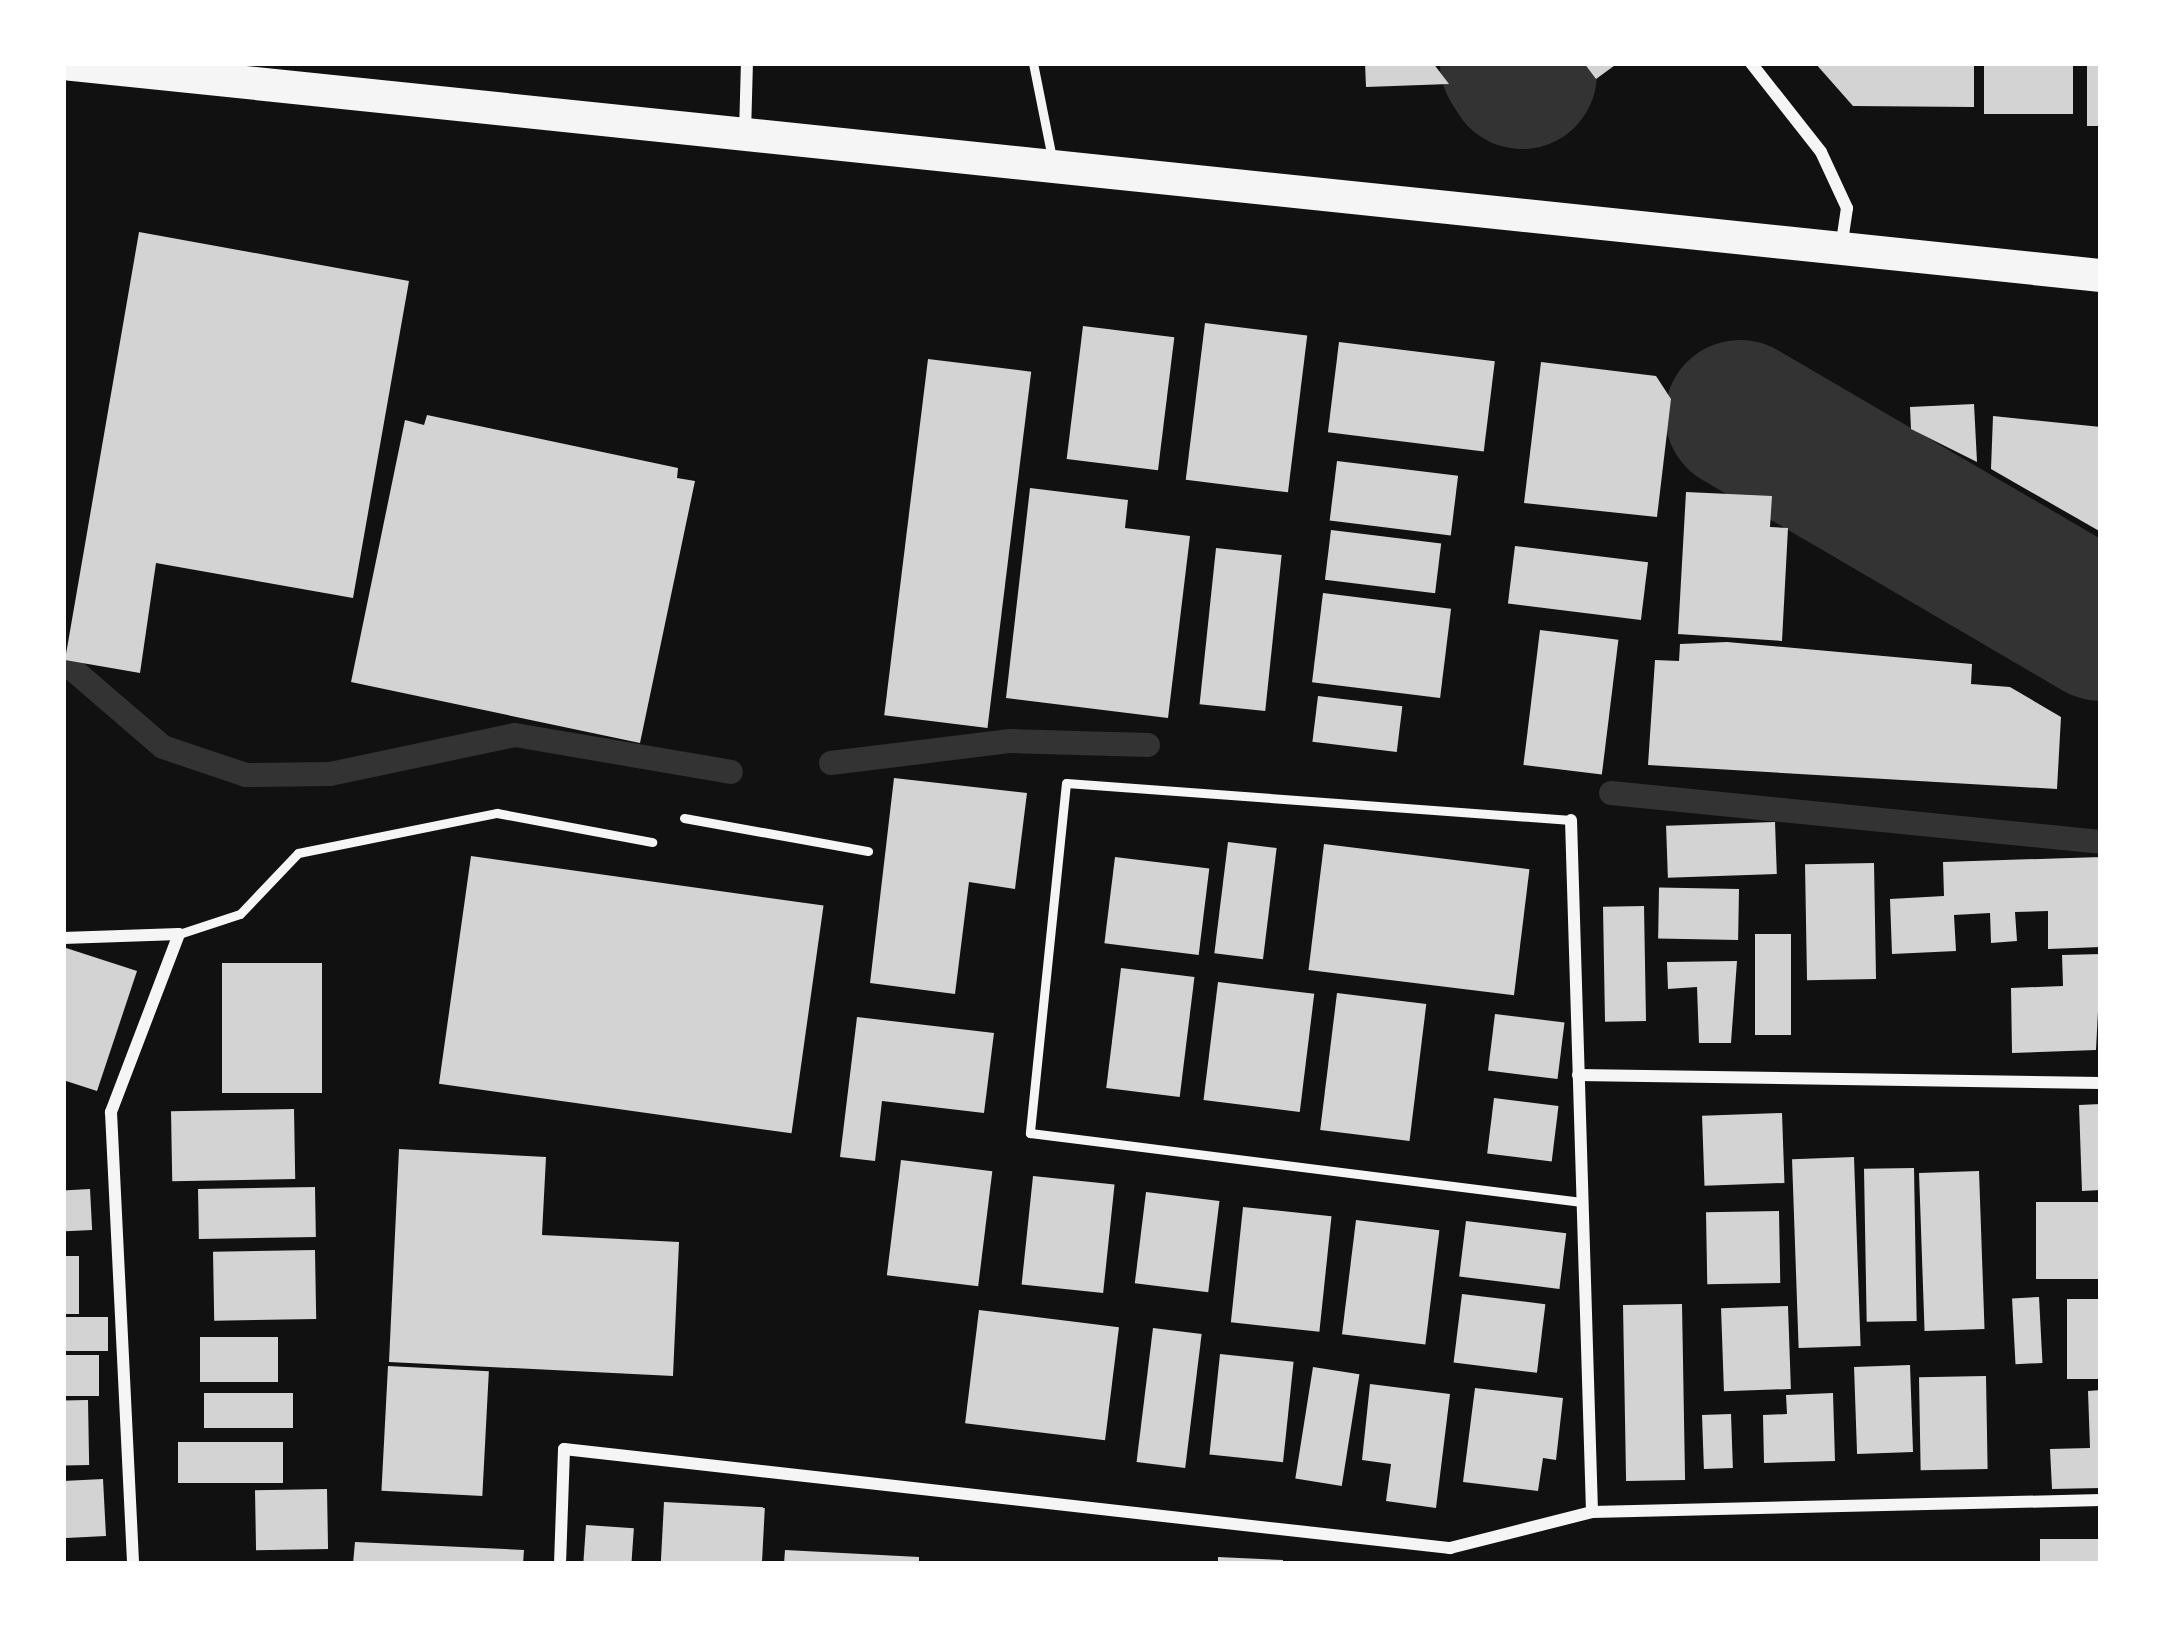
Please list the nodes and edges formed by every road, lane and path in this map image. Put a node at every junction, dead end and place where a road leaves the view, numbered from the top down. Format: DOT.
graph roads {
  1 [pos="63,63"];
  2 [pos="747,63"];
  3 [pos="1033,63"];
  4 [pos="1751,63"];
  5 [pos="745,140"];
  6 [pos="1056,173"];
  7 [pos="1840,254"];
  8 [pos="2101,275"];
  9 [pos="684,818"];
  10 [pos="1571,820"];
  11 [pos="652,842"];
  12 [pos="868,851"];
  13 [pos="179,934"];
  14 [pos="63,938"];
  15 [pos="1578,1075"];
  16 [pos="2101,1083"];
  17 [pos="1582,1202"];
  18 [pos="2101,1500"];
  19 [pos="1592,1512"];
  20 [pos="133,1564"];
  21 [pos="560,1564"];
  1 -- 5 [label="highway"];
  2 -- 5 [label="street"];
  3 -- 6 [label="lane"];
  4 -- 7 [label="street"];
  5 -- 6 [label="highway"];
  6 -- 7 [label="highway"];
  7 -- 8 [label="highway"];
  9 -- 12 [label="lane"];
  10 -- 15 [label="street"];
  10 -- 17 [label="lane"];
  11 -- 13 [label="lane"];
  13 -- 14 [label="street"];
  13 -- 20 [label="street"];
  15 -- 16 [label="street"];
  15 -- 17 [label="street"];
  17 -- 19 [label="street"];
  18 -- 19 [label="street"];
  19 -- 21 [label="street"];
}
